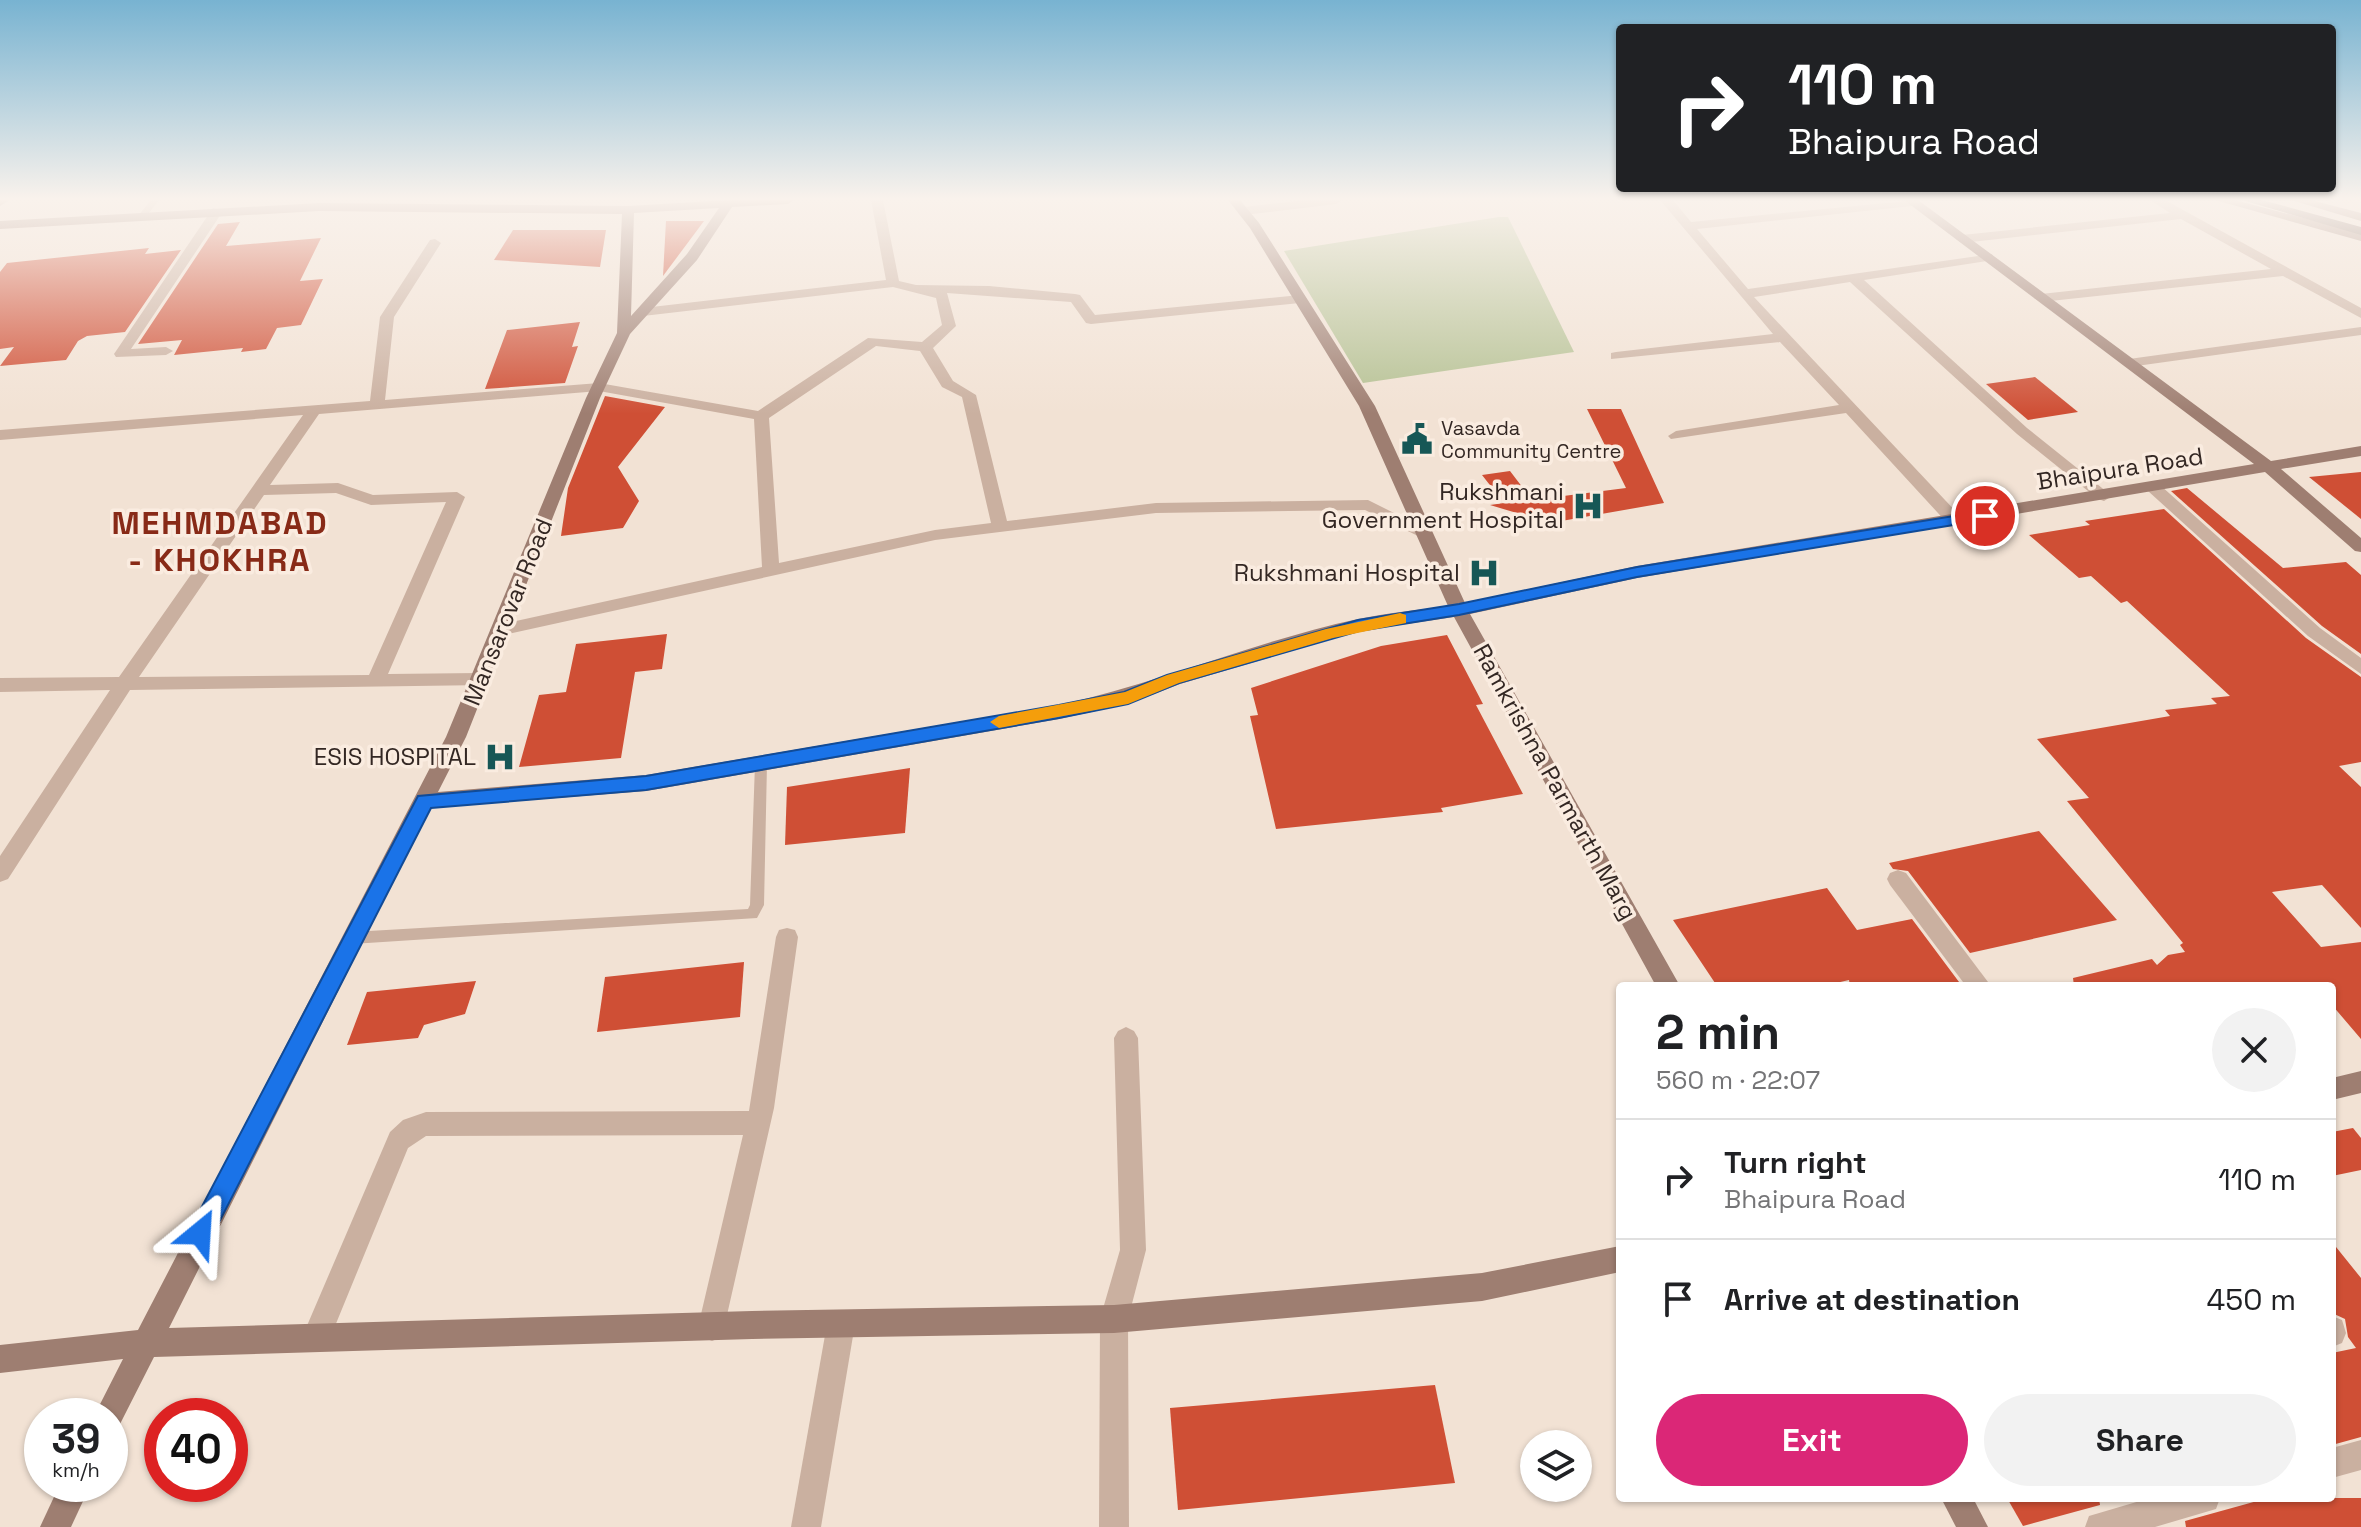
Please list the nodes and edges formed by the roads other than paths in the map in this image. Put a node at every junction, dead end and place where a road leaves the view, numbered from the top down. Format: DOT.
graph roads {
  1 [pos="177,271"];
  2 [pos="417,271"];
  3 [pos="626,271"];
  4 [pos="679,271"];
  5 [pos="891,271"];
  6 [pos="1282,271"];
  7 [pos="1725,271"];
  8 [pos="1891,271"];
  9 [pos="2006,271"];
  10 [pos="2283,272"];
  11 [pos="1853,277"];
  12 [pos="893,283"];
  13 [pos="917,289"];
  14 [pos="1744,294"];
  15 [pos="2041,298"];
  16 [pos="1300,299"];
  17 [pos="643,312"];
  18 [pos="2361,314"];
  19 [pos="2361,331"];
  20 [pos="624,333"];
  21 [pos="1784,337"];
  22 [pos="925,347"];
  23 [pos="166,351"];
  24 [pos="1616,356"];
  25 [pos="2129,363"];
  26 [pos="599,387"];
  27 [pos="377,405"];
  28 [pos="1850,408"];
  29 [pos="314,410"];
  30 [pos="761,416"];
  31 [pos="0,435"];
  32 [pos="1676,436"];
  33 [pos="2361,451"];
  34 [pos="2271,469"];
  35 [pos="2154,488"];
  36 [pos="259,490"];
  37 [pos="2104,496"];
  38 [pos="1955,521"];
  39 [pos="1000,526"];
  40 [pos="1424,532"];
  41 [pos="2361,547"];
  42 [pos="771,572"];
  43 [pos="1459,610"];
  44 [pos="499,630"];
  45 [pos="2361,668"];
  46 [pos="479,680"];
  47 [pos="376,681"];
  48 [pos="125,683"];
  49 [pos="0,685"];
  50 [pos="761,764"];
  51 [pos="425,801"];
  52 [pos="0,873"];
  53 [pos="1898,879"];
  54 [pos="787,937"];
  55 [pos="352,938"];
  56 [pos="1666,982"];
  57 [pos="1976,982"];
  58 [pos="1126,1038"];
  59 [pos="2361,1082"];
  60 [pos="2336,1088"];
  61 [pos="759,1123"];
  62 [pos="1616,1260"];
  63 [pos="1114,1319"];
  64 [pos="841,1324"];
  65 [pos="712,1327"];
  66 [pos="316,1338"];
  67 [pos="144,1343"];
  68 [pos="0,1359"];
  69 [pos="118,1398"];
  70 [pos="2361,1455"];
  71 [pos="2336,1462"];
  72 [pos="67,1502"];
  73 [pos="1958,1502"];
  74 [pos="2191,1502"];
  75 [pos="55,1527"];
  76 [pos="806,1527"];
  77 [pos="1114,1527"];
  78 [pos="1973,1527"];
  79 [pos="2100,1527"];
  1 -- 23 [label="street"];
  2 -- 27 [label="street"];
  3 -- 20 [label="street"];
  4 -- 17 [label="street, Mansarovar Road"];
  5 -- 12 [label="street"];
  6 -- 16 [label="street, Ramkrishna Parmarth Marg"];
  7 -- 14 [label="street"];
  8 -- 11 [label="street"];
  9 -- 15 [label="street"];
  10 -- 15 [label="street"];
  10 -- 18 [label="street"];
  11 -- 14 [label="street"];
  11 -- 37 [label="street"];
  12 -- 13 [label="street"];
  12 -- 17 [label="street"];
  13 -- 16 [label="street"];
  13 -- 22 [label="street"];
  14 -- 21 [label="street"];
  15 -- 25 [label="street"];
  16 -- 40 [label="street, Ramkrishna Parmarth Marg"];
  17 -- 20 [label="street, Mansarovar Road"];
  19 -- 25 [label="street"];
  20 -- 26 [label="street, Mansarovar Road"];
  21 -- 24 [label="street"];
  21 -- 28 [label="street"];
  22 -- 30 [label="street"];
  22 -- 39 [label="street"];
  25 -- 34 [label="street"];
  26 -- 27 [label="street"];
  26 -- 30 [label="street"];
  26 -- 44 [label="street, Mansarovar Road"];
  27 -- 29 [label="street"];
  28 -- 32 [label="street"];
  28 -- 38 [label="street"];
  29 -- 31 [label="street"];
  29 -- 36 [label="street"];
  30 -- 42 [label="street"];
  33 -- 34 [label="street, Bhaipura Road"];
  34 -- 35 [label="street, Bhaipura Road"];
  34 -- 41 [label="street"];
  35 -- 37 [label="street, Bhaipura Road"];
  35 -- 45 [label="street"];
  36 -- 47 [label="street"];
  36 -- 48 [label="street"];
  37 -- 38 [label="street, Bhaipura Road"];
  38 -- 43 [label="street, Bhaipura Road"];
  39 -- 40 [label="street"];
  39 -- 42 [label="street"];
  40 -- 43 [label="street, Ramkrishna Parmarth Marg"];
  42 -- 44 [label="street"];
  43 -- 50 [label="street, Bhaipura Road"];
  43 -- 56 [label="street, Ramkrishna Parmarth Marg"];
  44 -- 46 [label="street, Mansarovar Road"];
  46 -- 47 [label="street"];
  46 -- 51 [label="street, Mansarovar Road"];
  47 -- 48 [label="street"];
  48 -- 49 [label="street"];
  48 -- 52 [label="street"];
  50 -- 51 [label="street, Bhaipura Road"];
  50 -- 55 [label="lane"];
  51 -- 55 [label="street, Mansarovar Road"];
  53 -- 57 [label="street"];
  54 -- 61 [label="street"];
  55 -- 67 [label="street, Mansarovar Road"];
  58 -- 63 [label="street"];
  59 -- 60 [label="street"];
  61 -- 65 [label="street"];
  61 -- 66 [label="street"];
  62 -- 63 [label="street"];
  63 -- 64 [label="street"];
  63 -- 77 [label="street"];
  64 -- 65 [label="street"];
  64 -- 76 [label="street"];
  65 -- 66 [label="street"];
  66 -- 67 [label="street"];
  67 -- 68 [label="street"];
  67 -- 69 [label="street, Mansarovar Road"];
  70 -- 71 [label="street"];
  72 -- 75 [label="street"];
  73 -- 78 [label="street"];
  74 -- 79 [label="street"];
}
